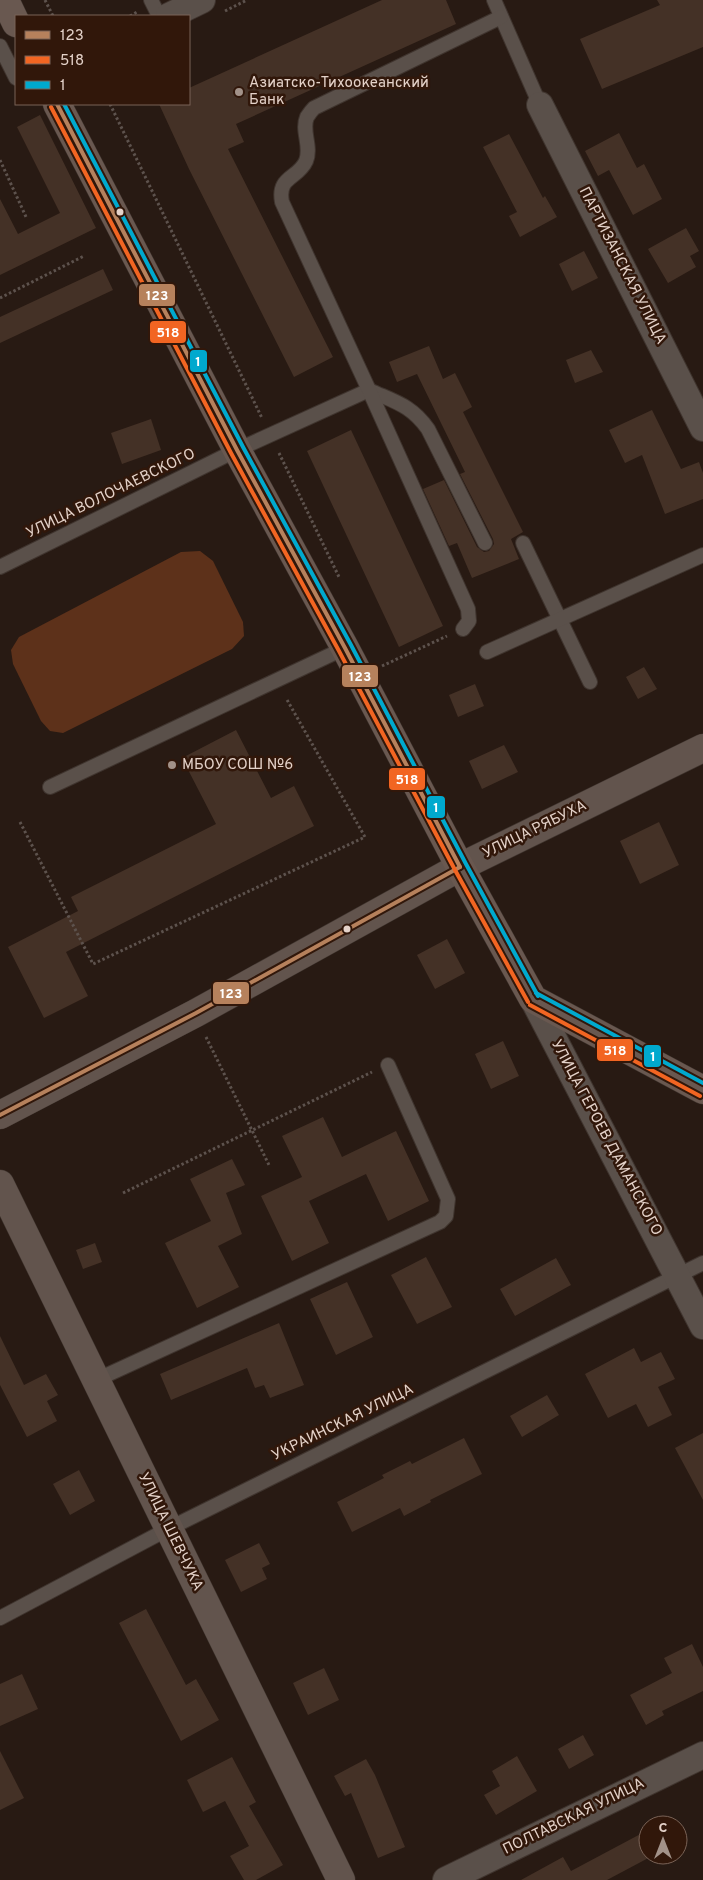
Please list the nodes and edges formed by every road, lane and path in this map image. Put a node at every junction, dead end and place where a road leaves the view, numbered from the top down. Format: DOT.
graph roads {
  1 [pos="5,0"];
  2 [pos="45,0"];
  3 [pos="151,0"];
  4 [pos="202,0"];
  5 [pos="494,0"];
  6 [pos="52,15"];
  7 [pos="158,15"];
  8 [pos="171,15"];
  9 [pos="501,17"];
  10 [pos="15,21"];
  11 [pos="0,46"];
  12 [pos="15,76"];
  13 [pos="58,105"];
  14 [pos="110,105"];
  15 [pos="540,105"];
  16 [pos="0,160"];
  17 [pos="27,219"];
  18 [pos="84,256"];
  19 [pos="0,298"];
  20 [pos="369,390"];
  21 [pos="703,428"];
  22 [pos="271,436"];
  23 [pos="237,450"];
  24 [pos="523,542"];
  25 [pos="485,543"];
  26 [pos="703,555"];
  27 [pos="0,567"];
  28 [pos="339,578"];
  29 [pos="560,619"];
  30 [pos="463,629"];
  31 [pos="345,648"];
  32 [pos="487,652"];
  33 [pos="378,658"];
  34 [pos="277,682"];
  35 [pos="590,682"];
  36 [pos="703,748"];
  37 [pos="50,787"];
  38 [pos="20,822"];
  39 [pos="460,867"];
  40 [pos="533,999"];
  41 [pos="196,1013"];
  42 [pos="388,1064"];
  43 [pos="703,1090"];
  44 [pos="0,1115"];
  45 [pos="252,1130"];
  46 [pos="269,1165"];
  47 [pos="0,1184"];
  48 [pos="123,1193"];
  49 [pos="703,1263"];
  50 [pos="678,1275"];
  51 [pos="703,1326"];
  52 [pos="96,1380"];
  53 [pos="168,1529"];
  54 [pos="0,1618"];
  55 [pos="703,1755"];
  56 [pos="341,1880"];
  57 [pos="446,1880"];
  1 -- 10 [label="main road"];
  2 -- 6 [label="path"];
  3 -- 7 [label="lane"];
  4 -- 8 [label="street"];
  5 -- 9 [label="lane"];
  9 -- 15 [label="lane"];
  9 -- 20 [label="lane"];
  11 -- 12 [label="lane"];
  13 -- 23 [label="main road, УЛИЦА ГЕРОЕВ ДАМАНСКОГО"];
  14 -- 22 [label="path"];
  15 -- 21 [label="street, ПАРТИЗАНСКАЯ УЛИЦА"];
  16 -- 17 [label="path"];
  18 -- 19 [label="path"];
  20 -- 22 [label="lane, УЛИЦА ВОЛОЧАЕВСКОГО"];
  20 -- 25 [label="lane"];
  20 -- 30 [label="lane"];
  22 -- 23 [label="lane, УЛИЦА ВОЛОЧАЕВСКОГО"];
  22 -- 28 [label="path"];
  23 -- 27 [label="lane, УЛИЦА ВОЛОЧАЕВСКОГО"];
  23 -- 31 [label="main road, УЛИЦА ГЕРОЕВ ДАМАНСКОГО"];
  24 -- 29 [label="lane"];
  26 -- 29 [label="lane"];
  29 -- 32 [label="lane"];
  29 -- 35 [label="lane"];
  30 -- 33 [label="path"];
  31 -- 34 [label="lane"];
  31 -- 39 [label="main road, УЛИЦА ГЕРОЕВ ДАМАНСКОГО"];
  34 -- 37 [label="lane"];
  34 -- 38 [label="path"];
  36 -- 39 [label="main road, УЛИЦА РЯБУХА"];
  39 -- 40 [label="main road, УЛИЦА ГЕРОЕВ ДАМАНСКОГО"];
  39 -- 41 [label="main road, УЛИЦА РЯБУХА"];
  40 -- 43 [label="main road"];
  40 -- 50 [label="street, УЛИЦА ГЕРОЕВ ДАМАНСКОГО"];
  41 -- 44 [label="main road, УЛИЦА РЯБУХА"];
  41 -- 45 [label="path"];
  42 -- 45 [label="path"];
  42 -- 52 [label="lane"];
  45 -- 46 [label="path"];
  45 -- 48 [label="path"];
  47 -- 52 [label="main road, УЛИЦА ШЕВЧУКА"];
  49 -- 50 [label="lane, УКРАИНСКАЯ УЛИЦА"];
  50 -- 51 [label="street, УЛИЦА ГЕРОЕВ ДАМАНСКОГО"];
  50 -- 53 [label="lane, УКРАИНСКАЯ УЛИЦА"];
  52 -- 53 [label="main road, УЛИЦА ШЕВЧУКА"];
  53 -- 54 [label="lane, УКРАИНСКАЯ УЛИЦА"];
  53 -- 56 [label="main road, УЛИЦА ШЕВЧУКА"];
  55 -- 57 [label="street, ПОЛТАВСКАЯ УЛИЦА"];
}
